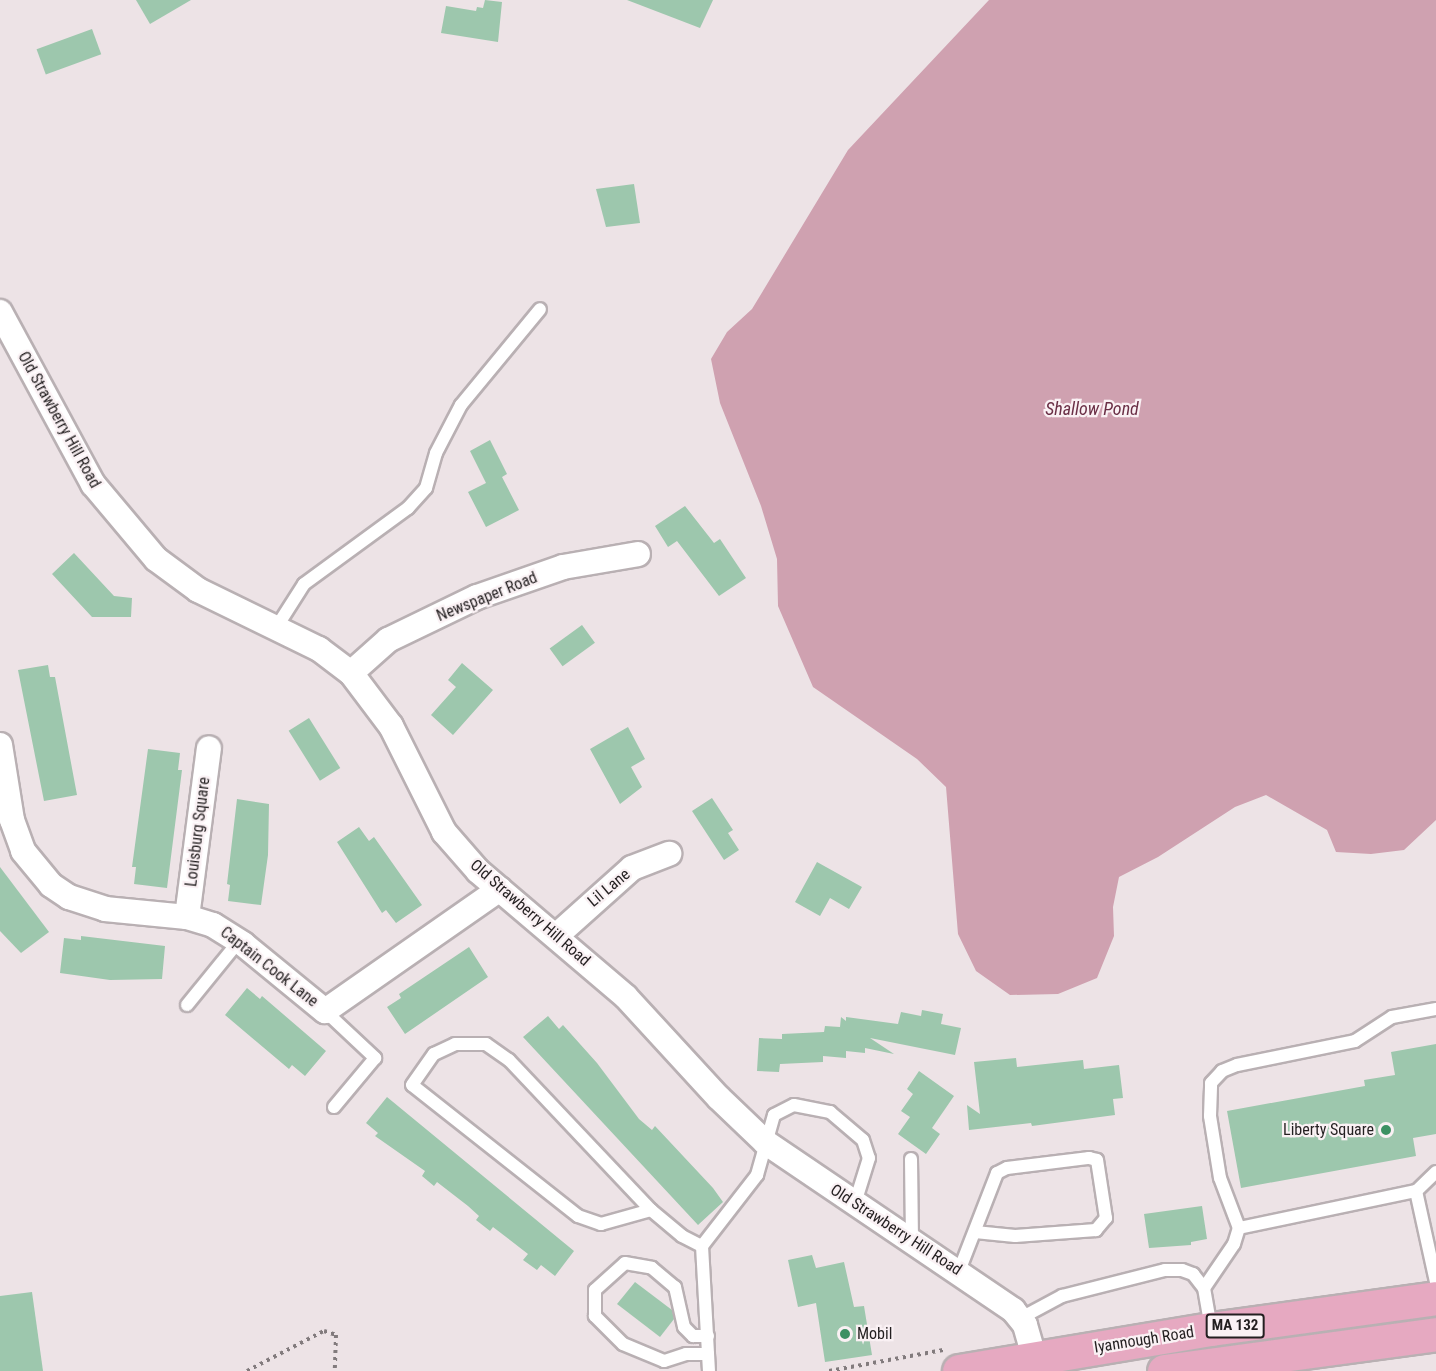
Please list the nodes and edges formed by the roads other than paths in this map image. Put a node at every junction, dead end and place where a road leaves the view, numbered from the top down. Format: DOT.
graph roads {
  1 [pos="540,309"];
  2 [pos="0,312"];
  3 [pos="638,554"];
  4 [pos="276,628"];
  5 [pos="351,673"];
  6 [pos="0,745"];
  7 [pos="209,748"];
  8 [pos="3,786"];
  9 [pos="669,854"];
  10 [pos="500,889"];
  11 [pos="187,917"];
  12 [pos="556,936"];
  13 [pos="239,941"];
  14 [pos="187,1005"];
  15 [pos="1436,1009"];
  16 [pos="326,1011"];
  17 [pos="334,1107"];
  18 [pos="765,1142"];
  19 [pos="911,1160"];
  20 [pos="1436,1172"];
  21 [pos="1416,1191"];
  22 [pos="855,1203"];
  23 [pos="651,1210"];
  24 [pos="1239,1227"];
  25 [pos="975,1232"];
  26 [pos="912,1241"];
  27 [pos="702,1246"];
  28 [pos="959,1270"];
  29 [pos="1436,1282"];
  30 [pos="1204,1288"];
  31 [pos="1436,1298"];
  32 [pos="1021,1318"];
  33 [pos="1211,1329"];
  34 [pos="1436,1334"];
  35 [pos="708,1336"];
  36 [pos="708,1354"];
  37 [pos="1034,1357"];
  38 [pos="956,1360"];
  39 [pos="1211,1367"];
  40 [pos="710,1371"];
  41 [pos="1164,1371"];
  1 -- 4 [label="lane"];
  2 -- 4 [label="street, Old Strawberry Hill Road"];
  3 -- 5 [label="street, Newspaper Road"];
  4 -- 5 [label="street, Old Strawberry Hill Road"];
  5 -- 10 [label="street, Old Strawberry Hill Road"];
  6 -- 8 [label="street, Captain Cook Lane"];
  7 -- 11 [label="street, Louisburg Square"];
  8 -- 11 [label="street, Captain Cook Lane"];
  9 -- 12 [label="street, Lil Lane"];
  10 -- 12 [label="street, Old Strawberry Hill Road"];
  10 -- 16 [label="street, Captain Cook Lane"];
  11 -- 13 [label="street, Captain Cook Lane"];
  12 -- 18 [label="street, Old Strawberry Hill Road"];
  13 -- 14 [label="lane"];
  13 -- 16 [label="street, Captain Cook Lane"];
  15 -- 24 [label="lane"];
  16 -- 17 [label="lane"];
  18 -- 22 [label="street, Old Strawberry Hill Road"];
  18 -- 22 [label="lane"];
  18 -- 27 [label="lane"];
  19 -- 26 [label="lane"];
  20 -- 21 [label="lane"];
  21 -- 24 [label="lane"];
  21 -- 29 [label="lane"];
  22 -- 26 [label="street, Old Strawberry Hill Road"];
  23 -- 23 [label="lane"];
  23 -- 27 [label="lane"];
  24 -- 30 [label="lane"];
  25 -- 25 [label="lane"];
  25 -- 28 [label="lane"];
  26 -- 28 [label="street, Old Strawberry Hill Road"];
  27 -- 35 [label="lane"];
  28 -- 32 [label="street, Old Strawberry Hill Road"];
  30 -- 32 [label="lane"];
  30 -- 33 [label="lane"];
  31 -- 33 [label="main road, Iyannough Road / MA 132"];
  32 -- 37 [label="street"];
  33 -- 37 [label="main road, Iyannough Road / MA 132"];
  34 -- 39 [label="main road, Iyannough Road / MA 132"];
  35 -- 36 [label="lane"];
  35 -- 36 [label="lane"];
  36 -- 40 [label="lane"];
  37 -- 38 [label="main road, Iyannough Road / MA 132"];
  39 -- 41 [label="main road, Iyannough Road / MA 132"];
}
